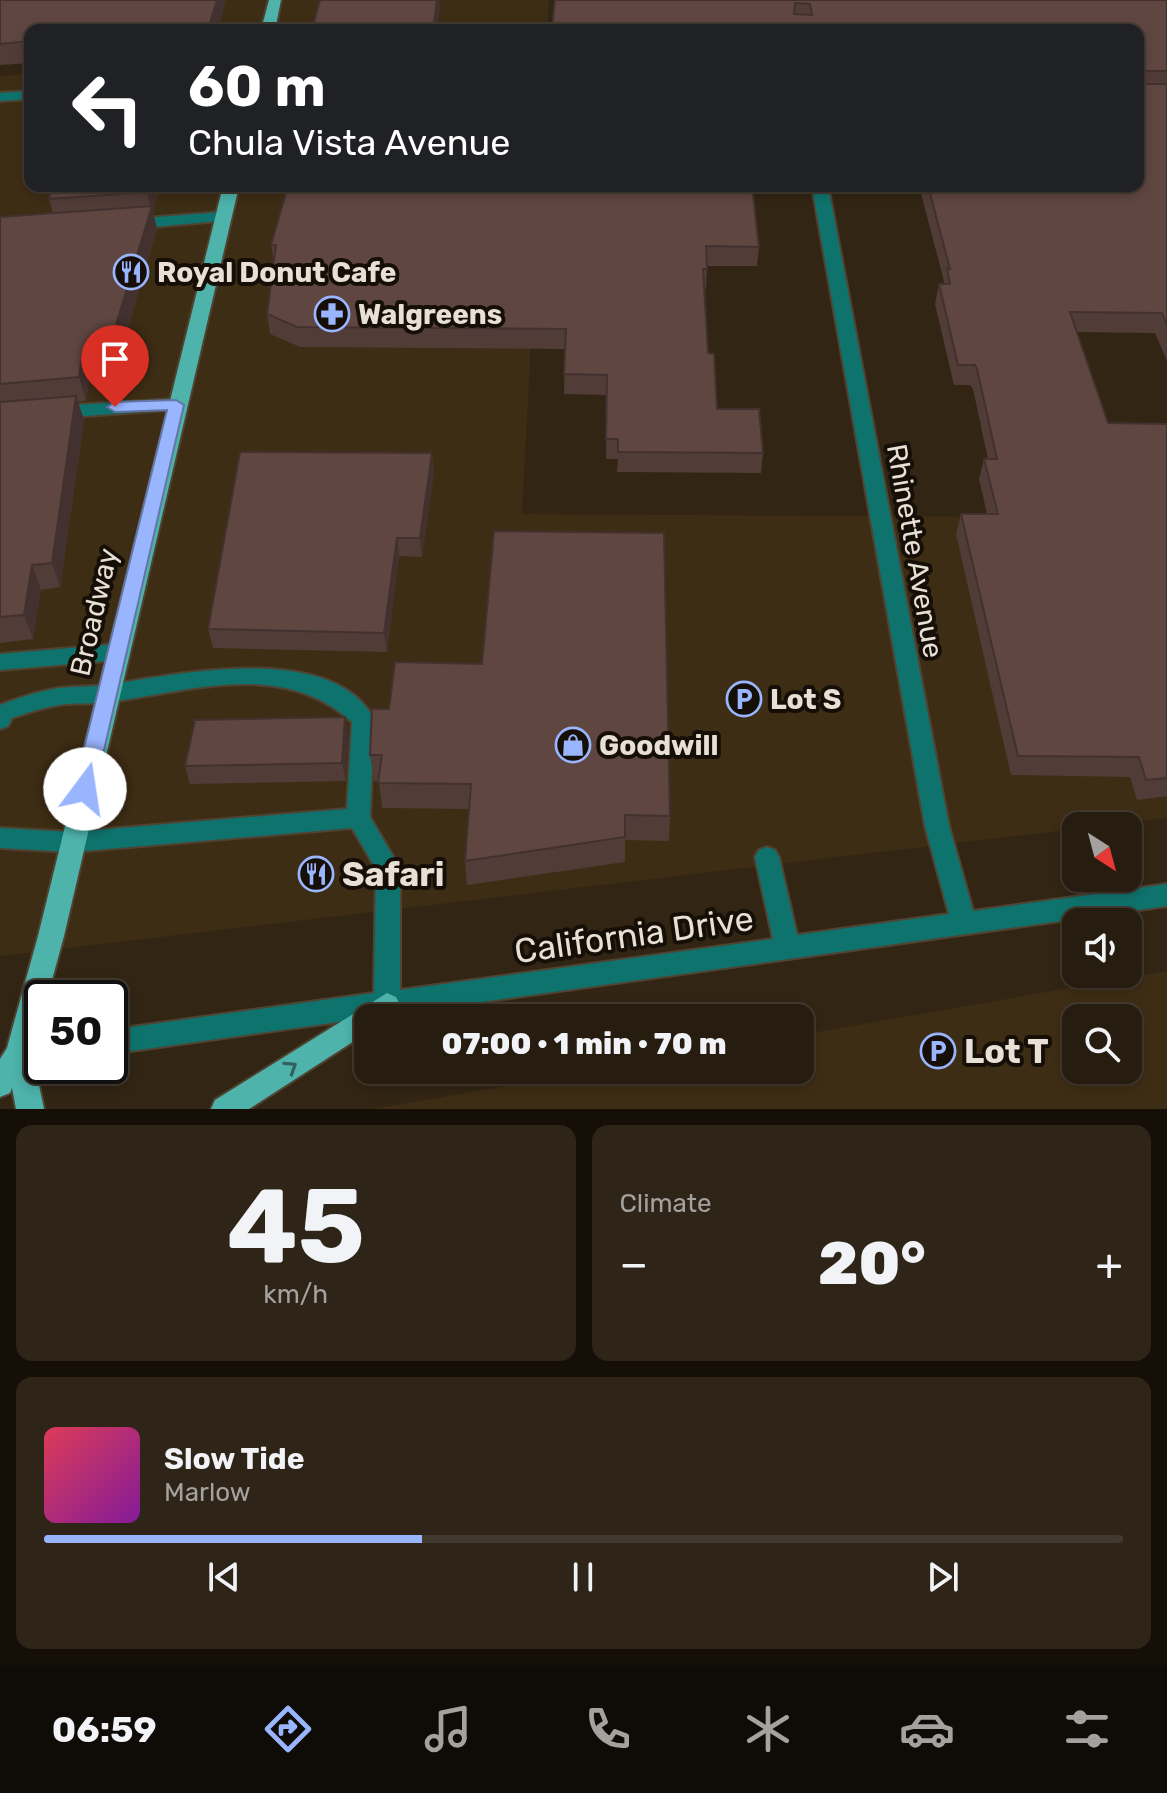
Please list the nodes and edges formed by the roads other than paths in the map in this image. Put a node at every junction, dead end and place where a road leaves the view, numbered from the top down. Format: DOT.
graph roads {
  1 [pos="275,0"];
  2 [pos="269,24"];
  3 [pos="24,95"];
  4 [pos="0,97"];
  5 [pos="229,192"];
  6 [pos="821,192"];
  7 [pos="223,217"];
  8 [pos="112,225"];
  9 [pos="176,405"];
  10 [pos="43,414"];
  11 [pos="118,652"];
  12 [pos="0,662"];
  13 [pos="107,694"];
  14 [pos="0,720"];
  15 [pos="358,818"];
  16 [pos="0,838"];
  17 [pos="72,842"];
  18 [pos="767,857"];
  19 [pos="1167,895"];
  20 [pos="964,924"];
  21 [pos="788,949"];
  22 [pos="387,1004"];
  23 [pos="394,1004"];
  24 [pos="354,1009"];
  25 [pos="354,1026"];
  26 [pos="128,1040"];
  27 [pos="20,1053"];
  28 [pos="0,1084"];
  29 [pos="30,1109"];
  30 [pos="225,1109"];
  1 -- 2 [label="main road"];
  3 -- 4 [label="street"];
  5 -- 7 [label="main road, Broadway"];
  6 -- 20 [label="street, Rhinette Avenue"];
  7 -- 8 [label="street"];
  7 -- 9 [label="main road, Broadway"];
  9 -- 10 [label="street"];
  9 -- 11 [label="main road, Broadway"];
  11 -- 12 [label="street"];
  11 -- 13 [label="main road, Broadway"];
  13 -- 14 [label="street"];
  13 -- 15 [label="street"];
  13 -- 17 [label="main road, Broadway"];
  15 -- 17 [label="street"];
  15 -- 22 [label="street"];
  16 -- 17 [label="street"];
  17 -- 27 [label="main road, Broadway"];
  18 -- 21 [label="street"];
  19 -- 20 [label="street, California Drive"];
  20 -- 21 [label="street, California Drive"];
  21 -- 23 [label="street, California Drive"];
  24 -- 26 [label="street, California Drive"];
  30 -- 25 [label="main road, one-way"];
  27 -- 28 [label="main road, Broadway"];
  27 -- 29 [label="main road, Broadway"];
}
